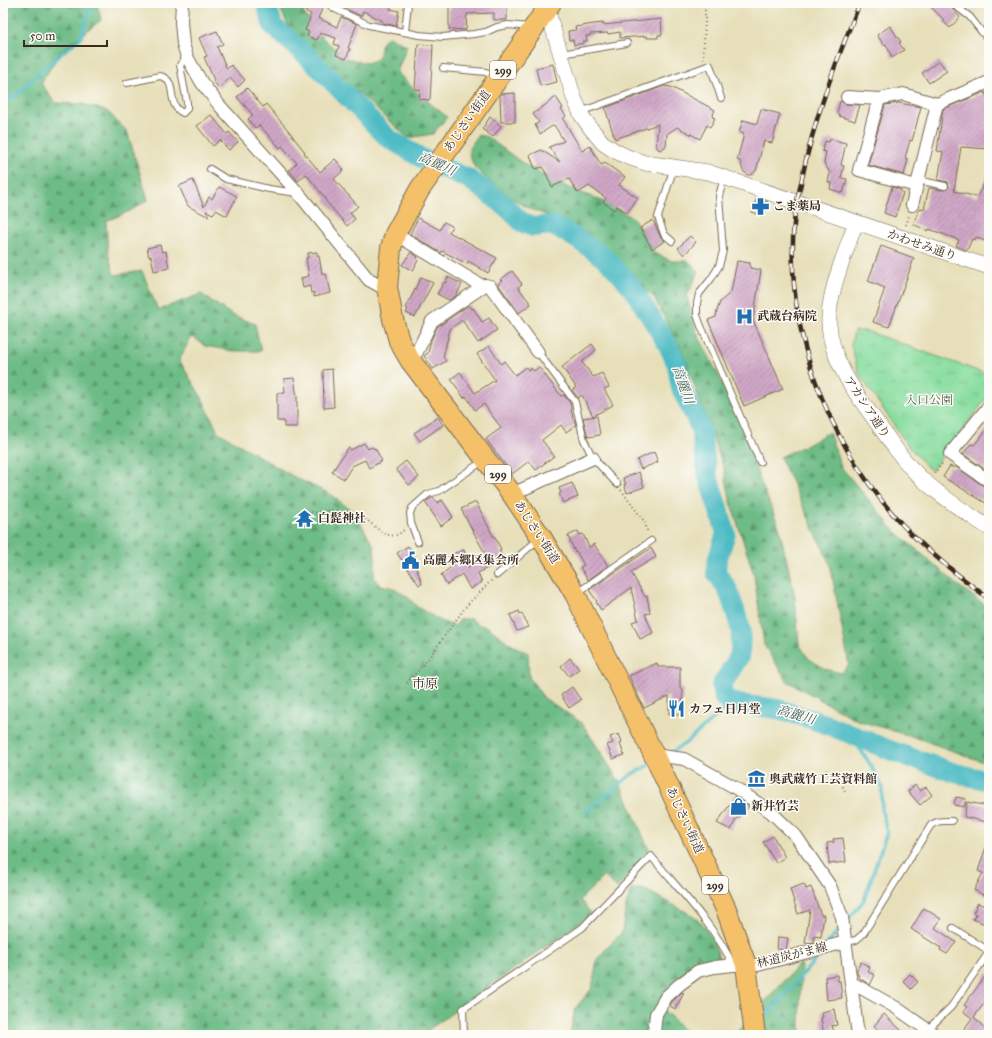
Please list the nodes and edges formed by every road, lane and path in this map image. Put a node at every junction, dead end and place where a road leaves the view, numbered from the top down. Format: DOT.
graph roads {
  1 [pos="182,3"];
  2 [pos="328,3"];
  3 [pos="408,3"];
  4 [pos="705,3"];
  5 [pos="952,3"];
  6 [pos="549,6"];
  7 [pos="533,28"];
  8 [pos="404,32"];
  9 [pos="989,41"];
  10 [pos="627,43"];
  11 [pos="561,54"];
  12 [pos="187,57"];
  13 [pos="703,67"];
  14 [pos="443,68"];
  15 [pos="497,79"];
  16 [pos="989,82"];
  17 [pos="127,84"];
  18 [pos="847,97"];
  19 [pos="721,98"];
  20 [pos="879,99"];
  21 [pos="937,104"];
  22 [pos="580,112"];
  23 [pos="674,167"];
  24 [pos="210,169"];
  25 [pos="724,177"];
  26 [pos="917,183"];
  27 [pos="945,186"];
  28 [pos="299,194"];
  29 [pos="912,205"];
  30 [pos="856,222"];
  31 [pos="395,234"];
  32 [pos="902,238"];
  33 [pos="672,241"];
  34 [pos="989,267"];
  35 [pos="482,286"];
  36 [pos="387,287"];
  37 [pos="538,352"];
  38 [pos="410,360"];
  39 [pos="989,406"];
  40 [pos="950,454"];
  41 [pos="593,458"];
  42 [pos="486,459"];
  43 [pos="760,462"];
  44 [pos="989,481"];
  45 [pos="927,483"];
  46 [pos="617,484"];
  47 [pos="512,494"];
  48 [pos="306,516"];
  49 [pos="411,523"];
  50 [pos="989,528"];
  51 [pos="541,537"];
  52 [pos="418,542"];
  53 [pos="651,542"];
  54 [pos="497,575"];
  55 [pos="575,594"];
  56 [pos="407,683"];
  57 [pos="656,758"];
  58 [pos="826,770"];
  59 [pos="846,793"];
  60 [pos="952,821"];
  61 [pos="954,928"];
  62 [pos="846,942"];
  63 [pos="989,952"];
  64 [pos="740,965"];
  65 [pos="852,983"];
  66 [pos="654,1032"];
  67 [pos="931,1032"];
  68 [pos="464,1035"];
  69 [pos="755,1035"];
  70 [pos="858,1035"];
  1 -- 12 [label="street"];
  2 -- 8 [label="lane"];
  3 -- 8 [label="lane"];
  4 -- 13 [label="path"];
  5 -- 9 [label="lane"];
  6 -- 7 [label="highway, あじさい街道 / 299"];
  6 -- 11 [label="street, かわせみ通り"];
  7 -- 8 [label="lane"];
  7 -- 15 [label="highway, あじさい街道 / 299"];
  10 -- 11 [label="lane"];
  11 -- 22 [label="street, かわせみ通り"];
  12 -- 17 [label="lane"];
  12 -- 28 [label="street"];
  13 -- 19 [label="lane"];
  13 -- 22 [label="lane"];
  14 -- 15 [label="lane"];
  15 -- 31 [label="highway, あじさい街道 / 299"];
  16 -- 21 [label="street"];
  18 -- 20 [label="street"];
  20 -- 21 [label="street"];
  20 -- 26 [label="street"];
  21 -- 26 [label="street"];
  22 -- 23 [label="street, かわせみ通り"];
  23 -- 25 [label="street, かわせみ通り"];
  23 -- 33 [label="lane"];
  24 -- 28 [label="lane"];
  25 -- 30 [label="street, かわせみ通り"];
  25 -- 43 [label="lane"];
  26 -- 27 [label="lane"];
  26 -- 29 [label="street"];
  28 -- 36 [label="street"];
  29 -- 32 [label="path"];
  30 -- 32 [label="street, かわせみ通り"];
  30 -- 45 [label="street, アカシア通り"];
  31 -- 35 [label="street"];
  31 -- 36 [label="highway, あじさい街道 / 299"];
  32 -- 34 [label="street, かわせみ通り"];
  35 -- 37 [label="street"];
  35 -- 38 [label="street"];
  36 -- 38 [label="highway, あじさい街道 / 299"];
  37 -- 41 [label="lane"];
  38 -- 42 [label="highway, あじさい街道 / 299"];
  39 -- 40 [label="street"];
  40 -- 44 [label="street"];
  40 -- 45 [label="path"];
  41 -- 46 [label="lane"];
  41 -- 47 [label="street"];
  42 -- 47 [label="highway, あじさい街道 / 299"];
  42 -- 49 [label="lane"];
  45 -- 50 [label="street, アカシア通り"];
  46 -- 53 [label="path"];
  47 -- 51 [label="highway, あじさい街道 / 299"];
  48 -- 49 [label="path"];
  49 -- 52 [label="lane"];
  51 -- 54 [label="lane"];
  51 -- 55 [label="highway, あじさい街道 / 299"];
  53 -- 55 [label="lane"];
  54 -- 56 [label="path"];
  55 -- 57 [label="highway, あじさい街道 / 299"];
  57 -- 62 [label="street"];
  57 -- 64 [label="highway, あじさい街道 / 299"];
  58 -- 59 [label="path"];
  60 -- 62 [label="lane"];
  61 -- 63 [label="lane"];
  62 -- 64 [label="street, 林道炭がま線"];
  62 -- 65 [label="street"];
  63 -- 67 [label="lane"];
  64 -- 66 [label="street, 林道炭がま線"];
  64 -- 68 [label="lane"];
  64 -- 69 [label="highway, あじさい街道 / 299"];
  65 -- 67 [label="street"];
  65 -- 70 [label="street"];
}
